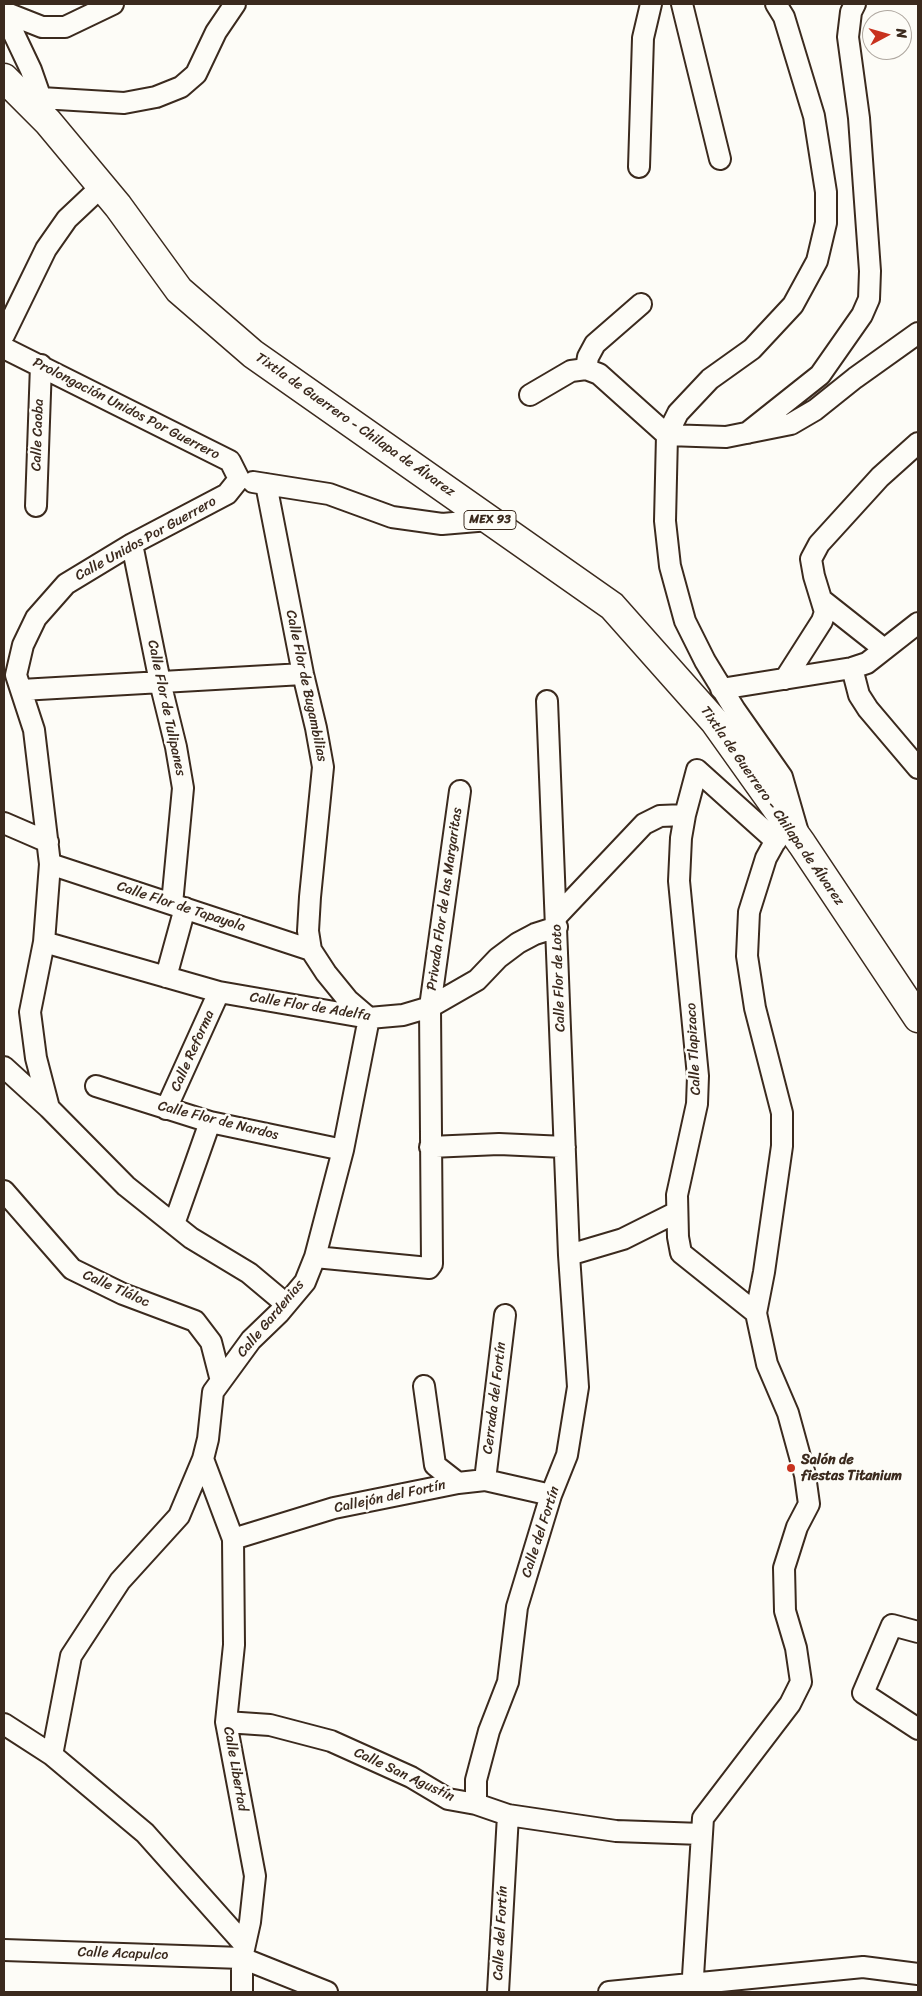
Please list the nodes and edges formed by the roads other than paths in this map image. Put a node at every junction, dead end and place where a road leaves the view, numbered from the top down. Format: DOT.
graph roads {
  1 [pos="113,4"];
  2 [pos="235,4"];
  3 [pos="651,4"];
  4 [pos="682,4"];
  5 [pos="776,4"];
  6 [pos="854,4"];
  7 [pos="4,12"];
  8 [pos="4,78"];
  9 [pos="44,110"];
  10 [pos="720,159"];
  11 [pos="639,167"];
  12 [pos="101,187"];
  13 [pos="641,304"];
  14 [pos="918,333"];
  15 [pos="4,335"];
  16 [pos="4,348"];
  17 [pos="40,365"];
  18 [pos="586,369"];
  19 [pos="530,395"];
  20 [pos="747,433"];
  21 [pos="667,435"];
  22 [pos="918,443"];
  23 [pos="239,479"];
  24 [pos="266,484"];
  25 [pos="36,506"];
  26 [pos="489,520"];
  27 [pos="132,544"];
  28 [pos="822,600"];
  29 [pos="918,623"];
  30 [pos="884,649"];
  31 [pos="852,668"];
  32 [pos="303,674"];
  33 [pos="785,679"];
  34 [pos="14,681"];
  35 [pos="160,682"];
  36 [pos="722,689"];
  37 [pos="547,701"];
  38 [pos="725,716"];
  39 [pos="918,768"];
  40 [pos="460,791"];
  41 [pos="685,815"];
  42 [pos="4,823"];
  43 [pos="788,835"];
  44 [pos="48,842"];
  45 [pos="50,864"];
  46 [pos="179,906"];
  47 [pos="557,922"];
  48 [pos="44,942"];
  49 [pos="311,950"];
  50 [pos="166,977"];
  51 [pos="219,992"];
  52 [pos="430,1007"];
  53 [pos="369,1018"];
  54 [pos="918,1018"];
  55 [pos="4,1067"];
  56 [pos="96,1086"];
  57 [pos="49,1108"];
  58 [pos="166,1109"];
  59 [pos="210,1122"];
  60 [pos="430,1147"];
  61 [pos="565,1147"];
  62 [pos="343,1150"];
  63 [pos="4,1191"];
  64 [pos="677,1212"];
  65 [pos="174,1224"];
  66 [pos="569,1256"];
  67 [pos="315,1257"];
  68 [pos="286,1304"];
  69 [pos="756,1313"];
  70 [pos="505,1315"];
  71 [pos="221,1381"];
  72 [pos="424,1386"];
  73 [pos="203,1459"];
  74 [pos="485,1480"];
  75 [pos="458,1484"];
  76 [pos="551,1495"];
  77 [pos="233,1540"];
  78 [pos="918,1632"];
  79 [pos="226,1722"];
  80 [pos="4,1724"];
  81 [pos="918,1729"];
  82 [pos="52,1755"];
  83 [pos="476,1804"];
  84 [pos="508,1815"];
  85 [pos="702,1834"];
  86 [pos="4,1950"];
  87 [pos="243,1951"];
  88 [pos="918,1974"];
  89 [pos="692,1988"];
  90 [pos="242,1992"];
  91 [pos="326,1992"];
  92 [pos="498,1992"];
  93 [pos="609,1992"];
  1 -- 7 [label="street"];
  2 -- 9 [label="street"];
  3 -- 11 [label="street"];
  4 -- 10 [label="street"];
  5 -- 21 [label="street"];
  6 -- 20 [label="street"];
  7 -- 9 [label="street"];
  8 -- 9 [label="main road, Tixtla de Guerrero - Chilapa de Álvarez / MEX 93"];
  9 -- 12 [label="main road, Tixtla de Guerrero - Chilapa de Álvarez / MEX 93"];
  12 -- 15 [label="street"];
  12 -- 26 [label="main road, Tixtla de Guerrero - Chilapa de Álvarez / MEX 93"];
  13 -- 18 [label="street"];
  14 -- 20 [label="street"];
  16 -- 17 [label="street, Prolongación Unidos Por Guerrero"];
  17 -- 23 [label="street, Prolongación Unidos Por Guerrero"];
  17 -- 25 [label="street, Calle Caoba"];
  18 -- 19 [label="street"];
  18 -- 21 [label="street"];
  20 -- 21 [label="street"];
  21 -- 36 [label="street"];
  22 -- 28 [label="street"];
  23 -- 24 [label="street"];
  23 -- 27 [label="street, Calle Unidos Por Guerrero"];
  24 -- 26 [label="street"];
  24 -- 32 [label="street, Calle Flor de Bugambilias"];
  26 -- 38 [label="main road, Tixtla de Guerrero - Chilapa de Álvarez / MEX 93"];
  27 -- 34 [label="street, Calle Unidos Por Guerrero"];
  27 -- 35 [label="street, Calle Flor de Tulipanes"];
  28 -- 30 [label="street"];
  28 -- 33 [label="street"];
  29 -- 30 [label="street"];
  30 -- 31 [label="street"];
  31 -- 33 [label="street"];
  31 -- 39 [label="street"];
  32 -- 35 [label="street"];
  32 -- 49 [label="street, Calle Flor de Bugambilias"];
  33 -- 36 [label="street"];
  34 -- 35 [label="street"];
  34 -- 44 [label="street, Calle Unidos Por Guerrero"];
  35 -- 46 [label="street, Calle Flor de Tulipanes"];
  36 -- 38 [label="street"];
  37 -- 47 [label="street, Calle Flor de Loto"];
  38 -- 43 [label="main road, Tixtla de Guerrero - Chilapa de Álvarez / MEX 93"];
  40 -- 52 [label="street, Privada Flor de las Margaritas"];
  41 -- 43 [label="street, Calle Tlapizaco"];
  41 -- 47 [label="street, Calle Flor de Adelfa"];
  41 -- 64 [label="street, Calle Tlapizaco"];
  42 -- 44 [label="street"];
  43 -- 54 [label="main road, Tixtla de Guerrero - Chilapa de Álvarez / MEX 93"];
  43 -- 69 [label="street"];
  44 -- 45 [label="street, Calle Unidos Por Guerrero"];
  45 -- 46 [label="street, Calle Flor de Tapayola"];
  45 -- 48 [label="street, Calle Unidos Por Guerrero"];
  46 -- 49 [label="street, Calle Flor de Tapayola"];
  46 -- 50 [label="street, Calle Flor de Tulipanes"];
  47 -- 52 [label="street, Calle Flor de Adelfa"];
  47 -- 61 [label="street, Calle Flor de Loto"];
  48 -- 50 [label="street, Calle Flor de Adelfa"];
  48 -- 57 [label="street, Calle Unidos Por Guerrero"];
  49 -- 53 [label="street, Calle Flor de Bugambilias"];
  50 -- 51 [label="street, Calle Flor de Adelfa"];
  51 -- 53 [label="street, Calle Flor de Adelfa"];
  51 -- 58 [label="street, Calle Reforma"];
  52 -- 53 [label="street, Calle Flor de Adelfa"];
  52 -- 60 [label="street, Privada Flor de las Margaritas"];
  53 -- 62 [label="street, Calle Gardenias"];
  55 -- 57 [label="street"];
  56 -- 58 [label="street, Calle Flor de Nardos"];
  57 -- 65 [label="street"];
  58 -- 59 [label="street, Calle Flor de Nardos"];
  59 -- 62 [label="street, Calle Flor de Nardos"];
  59 -- 65 [label="street"];
  60 -- 61 [label="street"];
  60 -- 67 [label="street"];
  61 -- 66 [label="street, Calle Flor de Loto"];
  62 -- 67 [label="street, Calle Gardenias"];
  63 -- 71 [label="street, Calle Tláloc"];
  64 -- 66 [label="street"];
  64 -- 69 [label="street, Calle Tlapizaco"];
  65 -- 68 [label="street"];
  66 -- 76 [label="street, Calle del Fortín"];
  67 -- 68 [label="street, Calle Gardenias"];
  68 -- 71 [label="street, Calle Gardenias"];
  69 -- 85 [label="street"];
  70 -- 74 [label="street, Cerrada del Fortín"];
  71 -- 73 [label="street, Calle Gardenias"];
  72 -- 75 [label="street"];
  73 -- 77 [label="street, Calle Libertad"];
  73 -- 82 [label="street, Calle Gardenias"];
  74 -- 75 [label="street, Callejón del Fortín"];
  74 -- 76 [label="street, Callejón del Fortín"];
  75 -- 77 [label="street, Callejón del Fortín"];
  76 -- 83 [label="street, Calle del Fortín"];
  77 -- 79 [label="street, Calle Libertad"];
  78 -- 81 [label="street"];
  79 -- 83 [label="street, Calle San Agustín"];
  79 -- 87 [label="street, Calle Libertad"];
  80 -- 82 [label="street"];
  82 -- 87 [label="street"];
  83 -- 84 [label="street, Calle San Agustín"];
  84 -- 85 [label="street, Calle San Agustín"];
  84 -- 92 [label="street, Calle del Fortín"];
  85 -- 89 [label="street"];
  86 -- 87 [label="street, Calle Acapulco"];
  87 -- 90 [label="street, Calle Libertad"];
  87 -- 91 [label="street"];
  88 -- 89 [label="street"];
  89 -- 93 [label="street"];
}
